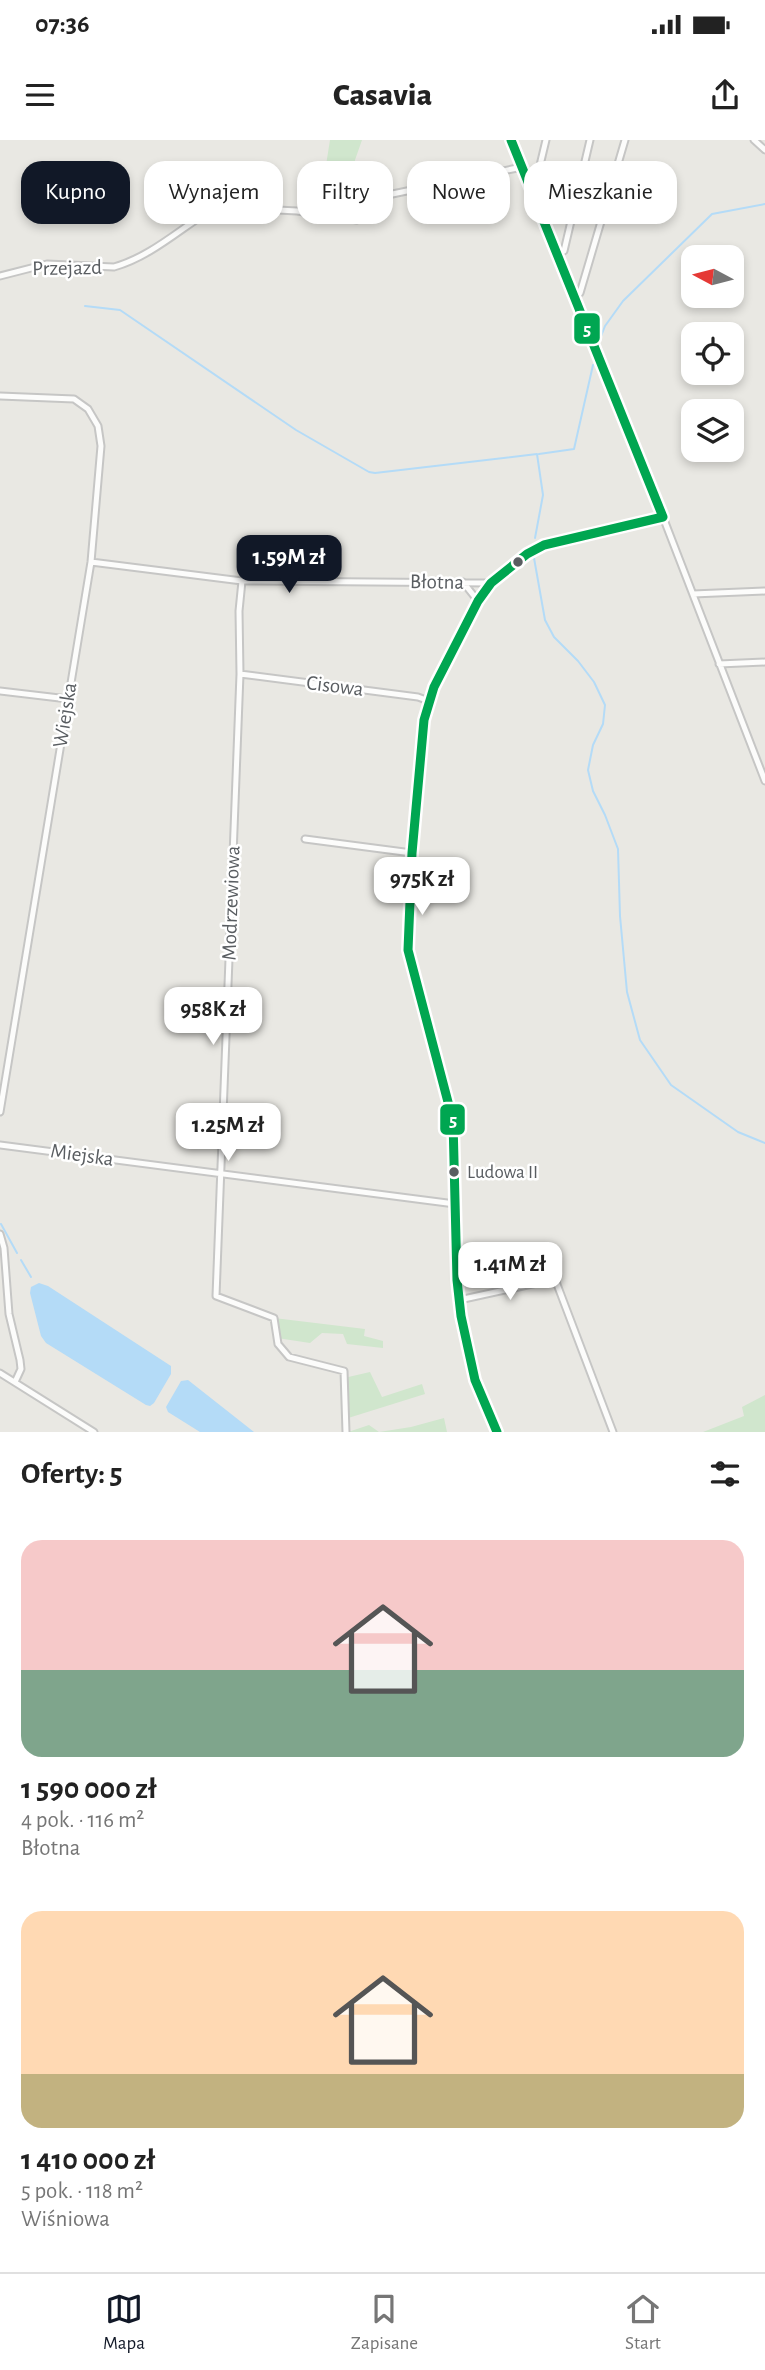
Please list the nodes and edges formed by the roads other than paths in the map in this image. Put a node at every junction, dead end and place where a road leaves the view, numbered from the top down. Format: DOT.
graph roads {
  1 [pos="511,140"];
  2 [pos="546,140"];
  3 [pos="590,140"];
  4 [pos="625,140"];
  5 [pos="754,140"];
  6 [pos="765,149"];
  7 [pos="541,161"];
  8 [pos="522,167"];
  9 [pos="524,172"];
  10 [pos="545,224"];
  11 [pos="557,253"];
  12 [pos="0,276"];
  13 [pos="573,295"];
  14 [pos="0,396"];
  15 [pos="663,517"];
  16 [pos="91,562"];
  17 [pos="243,581"];
  18 [pos="463,582"];
  19 [pos="491,583"];
  20 [pos="765,591"];
  21 [pos="693,594"];
  22 [pos="478,601"];
  23 [pos="765,662"];
  24 [pos="719,664"];
  25 [pos="240,674"];
  26 [pos="0,691"];
  27 [pos="68,699"];
  28 [pos="429,701"];
  29 [pos="765,781"];
  30 [pos="305,839"];
  31 [pos="412,853"];
  32 [pos="0,1112"];
  33 [pos="0,1145"];
  34 [pos="221,1175"];
  35 [pos="455,1204"];
  36 [pos="0,1234"];
  37 [pos="459,1300"];
  38 [pos="0,1373"];
  39 [pos="15,1382"];
  40 [pos="94,1432"];
  41 [pos="346,1432"];
  42 [pos="497,1432"];
  43 [pos="613,1432"];
  1 -- 8 [label="street"];
  2 -- 7 [label="street"];
  3 -- 11 [label="street"];
  4 -- 13 [label="street"];
  5 -- 6 [label="street"];
  8 -- 9 [label="street"];
  8 -- 12 [label="street, Przejazd"];
  10 -- 11 [label="street"];
  11 -- 13 [label="street"];
  13 -- 15 [label="street"];
  14 -- 16 [label="street, Wiejska"];
  15 -- 19 [label="street"];
  15 -- 21 [label="street"];
  16 -- 17 [label="street, Błotna"];
  16 -- 27 [label="street, Wiejska"];
  17 -- 18 [label="street, Błotna"];
  17 -- 25 [label="street, Modrzewiowa"];
  18 -- 19 [label="street, Błotna"];
  18 -- 22 [label="street"];
  19 -- 22 [label="street"];
  20 -- 21 [label="street"];
  21 -- 24 [label="street"];
  22 -- 28 [label="street"];
  23 -- 24 [label="street"];
  24 -- 29 [label="street"];
  25 -- 28 [label="street, Cisowa"];
  25 -- 34 [label="street, Modrzewiowa"];
  26 -- 27 [label="street"];
  27 -- 32 [label="street, Wiejska"];
  28 -- 31 [label="street"];
  30 -- 31 [label="street"];
  31 -- 35 [label="street"];
  33 -- 34 [label="street, Miejska"];
  34 -- 35 [label="street, Miejska"];
  34 -- 41 [label="street, Modrzewiowa"];
  35 -- 37 [label="street"];
  36 -- 39 [label="street"];
  37 -- 42 [label="street"];
  37 -- 43 [label="street"];
  38 -- 39 [label="street"];
  39 -- 40 [label="street"];
}
